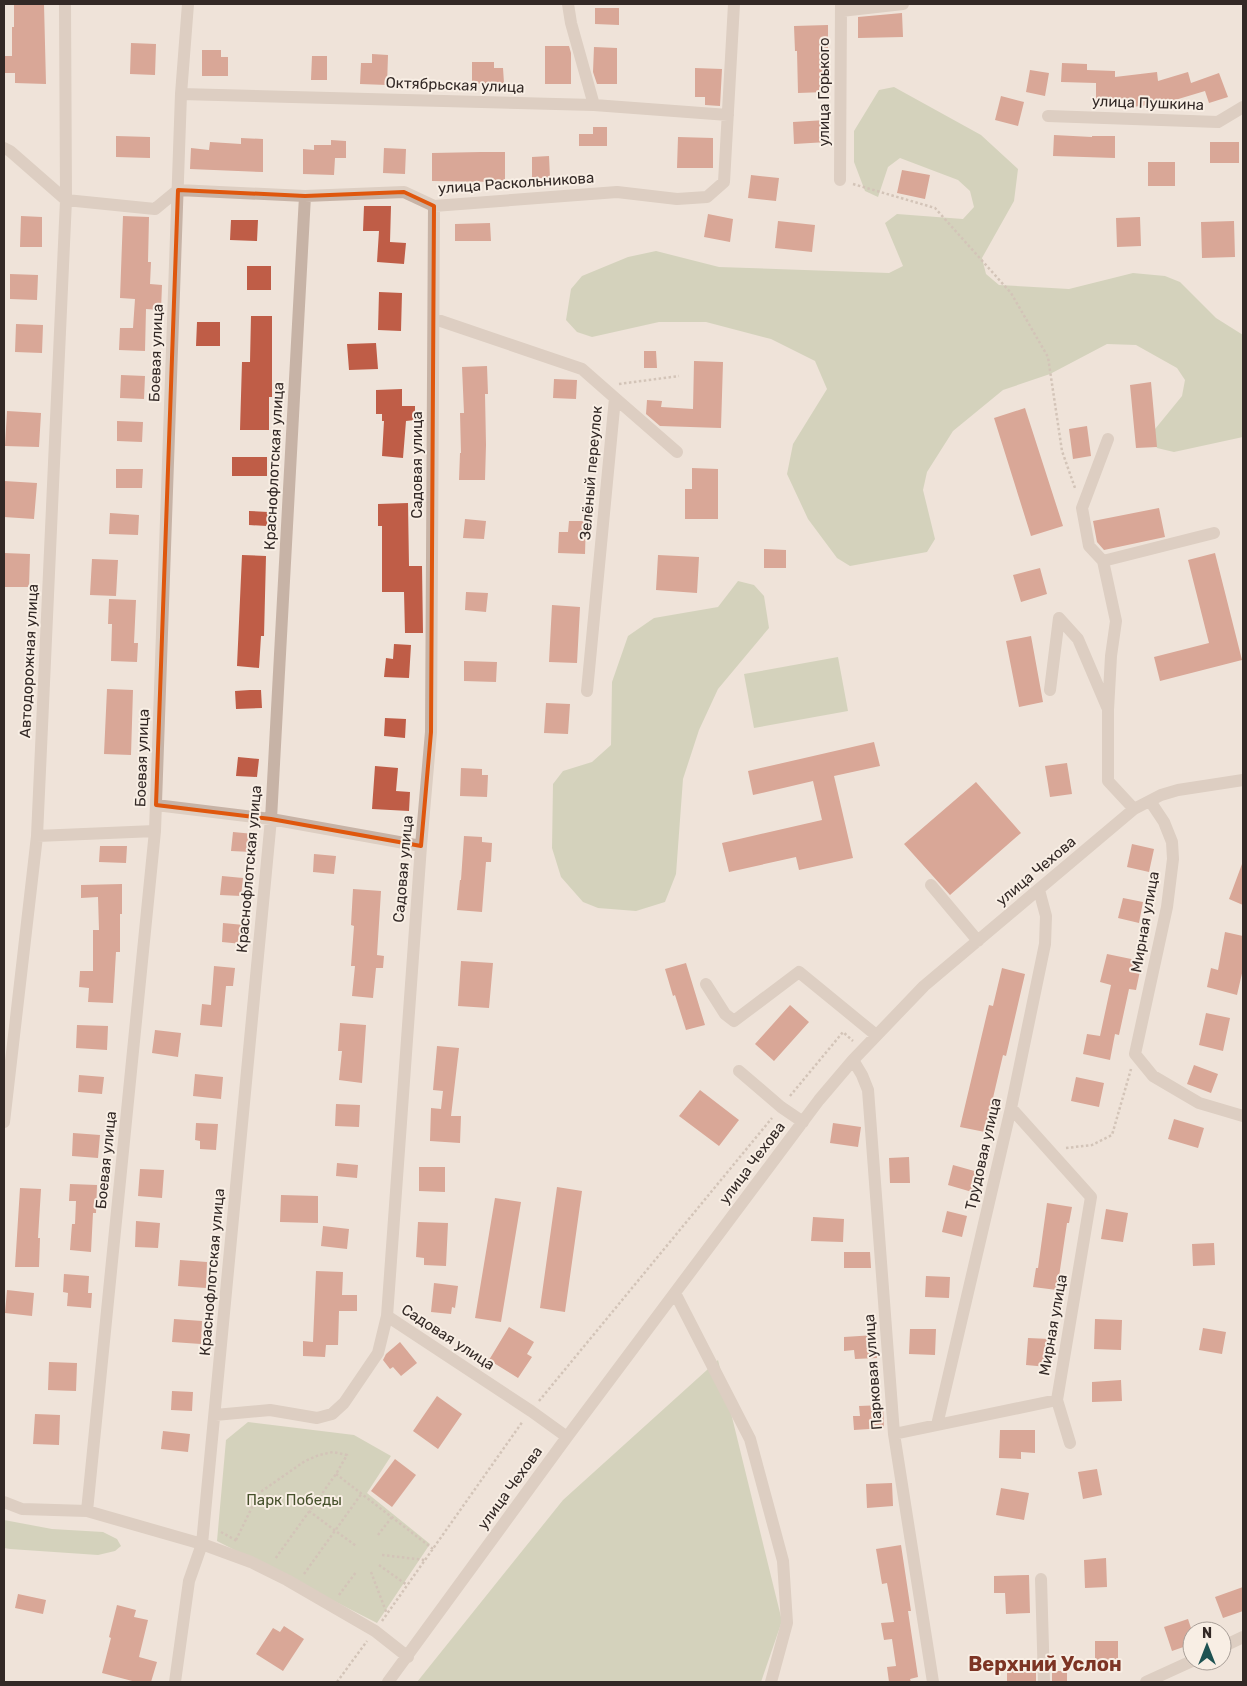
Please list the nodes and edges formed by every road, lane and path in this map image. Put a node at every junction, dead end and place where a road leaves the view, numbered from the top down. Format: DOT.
graph roads {
  1 [pos="65,4"];
  2 [pos="188,4"];
  3 [pos="568,4"];
  4 [pos="734,4"];
  5 [pos="903,4"];
  6 [pos="841,8"];
  7 [pos="181,94"];
  8 [pos="594,105"];
  9 [pos="1243,107"];
  10 [pos="728,115"];
  11 [pos="1048,116"];
  12 [pos="4,148"];
  13 [pos="840,180"];
  14 [pos="178,190"];
  15 [pos="305,196"];
  16 [pos="66,200"];
  17 [pos="434,206"];
  18 [pos="435,319"];
  19 [pos="679,376"];
  20 [pos="610,393"];
  21 [pos="1108,439"];
  22 [pos="677,452"];
  23 [pos="1082,508"];
  24 [pos="1214,533"];
  25 [pos="1103,561"];
  26 [pos="587,690"];
  27 [pos="1050,690"];
  28 [pos="1108,710"];
  29 [pos="1243,780"];
  30 [pos="1150,801"];
  31 [pos="156,805"];
  32 [pos="1134,809"];
  33 [pos="271,819"];
  34 [pos="156,831"];
  35 [pos="37,836"];
  36 [pos="420,846"];
  37 [pos="931,886"];
  38 [pos="1038,890"];
  39 [pos="978,940"];
  40 [pos="706,984"];
  41 [pos="876,1035"];
  42 [pos="863,1049"];
  43 [pos="1135,1054"];
  44 [pos="853,1060"];
  45 [pos="739,1071"];
  46 [pos="781,1107"];
  47 [pos="1011,1108"];
  48 [pos="1243,1116"];
  49 [pos="4,1122"];
  50 [pos="803,1122"];
  51 [pos="1049,1150"];
  52 [pos="675,1293"];
  53 [pos="386,1316"];
  54 [pos="1056,1400"];
  55 [pos="531,1411"];
  56 [pos="215,1415"];
  57 [pos="937,1425"];
  58 [pos="894,1434"];
  59 [pos="567,1437"];
  60 [pos="1070,1443"];
  61 [pos="336,1474"];
  62 [pos="362,1493"];
  63 [pos="4,1502"];
  64 [pos="87,1511"];
  65 [pos="309,1511"];
  66 [pos="392,1517"];
  67 [pos="335,1531"];
  68 [pos="378,1534"];
  69 [pos="236,1540"];
  70 [pos="202,1544"];
  71 [pos="356,1546"];
  72 [pos="433,1549"];
  73 [pos="382,1555"];
  74 [pos="274,1560"];
  75 [pos="425,1560"];
  76 [pos="379,1565"];
  77 [pos="356,1572"];
  78 [pos="371,1572"];
  79 [pos="303,1575"];
  80 [pos="1041,1579"];
  81 [pos="407,1585"];
  82 [pos="338,1597"];
  83 [pos="387,1614"];
  84 [pos="375,1631"];
  85 [pos="408,1657"];
  86 [pos="1182,1666"];
  87 [pos="175,1682"];
  88 [pos="336,1682"];
  89 [pos="388,1682"];
  90 [pos="771,1682"];
  91 [pos="933,1682"];
  92 [pos="1044,1682"];
  93 [pos="1146,1682"];
  1 -- 16 [label="street, Автодорожная улица"];
  2 -- 7 [label="street, Боевая улица"];
  3 -- 8 [label="street"];
  4 -- 10 [label="street, улица Раскольникова"];
  5 -- 6 [label="street"];
  6 -- 13 [label="street, улица Горького"];
  7 -- 8 [label="street, Октябрьская улица"];
  7 -- 14 [label="street, Боевая улица"];
  8 -- 10 [label="street, Октябрьская улица"];
  9 -- 11 [label="street, улица Пушкина"];
  10 -- 17 [label="street, улица Раскольникова"];
  12 -- 16 [label="street"];
  13 -- 23 [label="path"];
  14 -- 15 [label="street, улица Раскольникова"];
  14 -- 16 [label="street"];
  14 -- 31 [label="street, Боевая улица"];
  15 -- 17 [label="street, улица Раскольникова"];
  15 -- 33 [label="street, Краснофлотская улица"];
  16 -- 35 [label="street, Автодорожная улица"];
  17 -- 18 [label="street, Садовая улица"];
  18 -- 20 [label="street, Зелёный переулок"];
  18 -- 36 [label="street, Садовая улица"];
  19 -- 20 [label="path"];
  20 -- 22 [label="street"];
  20 -- 26 [label="street, Зелёный переулок"];
  21 -- 23 [label="street"];
  23 -- 25 [label="street"];
  24 -- 25 [label="street"];
  25 -- 28 [label="street"];
  27 -- 28 [label="street"];
  28 -- 32 [label="street"];
  29 -- 30 [label="street, улица Чехова"];
  30 -- 32 [label="street, улица Чехова"];
  30 -- 43 [label="street, Мирная улица"];
  31 -- 33 [label="street"];
  31 -- 34 [label="street, Боевая улица"];
  32 -- 38 [label="street, улица Чехова"];
  33 -- 36 [label="street"];
  33 -- 56 [label="street, Краснофлотская улица"];
  34 -- 35 [label="street"];
  34 -- 64 [label="street, Боевая улица"];
  35 -- 49 [label="street, Автодорожная улица"];
  36 -- 53 [label="street, Садовая улица"];
  37 -- 39 [label="street"];
  38 -- 39 [label="street, улица Чехова"];
  38 -- 47 [label="street, Трудовая улица"];
  39 -- 41 [label="street, улица Чехова"];
  40 -- 41 [label="street"];
  41 -- 42 [label="street, улица Чехова"];
  42 -- 44 [label="street, улица Чехова"];
  42 -- 46 [label="path"];
  43 -- 48 [label="street"];
  43 -- 51 [label="path"];
  44 -- 50 [label="street, улица Чехова"];
  44 -- 58 [label="street, Парковая улица"];
  45 -- 46 [label="street"];
  46 -- 50 [label="street"];
  46 -- 55 [label="path"];
  47 -- 51 [label="street"];
  47 -- 57 [label="street, Трудовая улица"];
  50 -- 52 [label="street, улица Чехова"];
  51 -- 54 [label="street, Мирная улица"];
  52 -- 59 [label="street, улица Чехова"];
  52 -- 90 [label="street"];
  53 -- 55 [label="street, Садовая улица"];
  53 -- 56 [label="street"];
  54 -- 57 [label="street"];
  54 -- 60 [label="street"];
  55 -- 59 [label="street, Садовая улица"];
  55 -- 72 [label="path"];
  56 -- 70 [label="street, Краснофлотская улица"];
  57 -- 58 [label="street"];
  58 -- 91 [label="street, Парковая улица"];
  59 -- 85 [label="street, улица Чехова"];
  61 -- 62 [label="path"];
  61 -- 65 [label="path"];
  61 -- 69 [label="path"];
  62 -- 66 [label="path"];
  62 -- 67 [label="path"];
  63 -- 64 [label="street"];
  64 -- 70 [label="street"];
  65 -- 67 [label="path"];
  65 -- 74 [label="path"];
  66 -- 68 [label="path"];
  66 -- 72 [label="path"];
  67 -- 71 [label="path"];
  67 -- 79 [label="path"];
  70 -- 84 [label="street"];
  70 -- 87 [label="street, Краснофлотская улица"];
  72 -- 75 [label="path"];
  73 -- 75 [label="path"];
  75 -- 81 [label="path"];
  76 -- 81 [label="path"];
  77 -- 82 [label="path"];
  78 -- 83 [label="path"];
  80 -- 92 [label="street"];
  81 -- 83 [label="path"];
  83 -- 84 [label="path"];
  84 -- 85 [label="street"];
  84 -- 88 [label="path"];
  85 -- 89 [label="street, улица Чехова"];
  86 -- 93 [label="street"];
}
